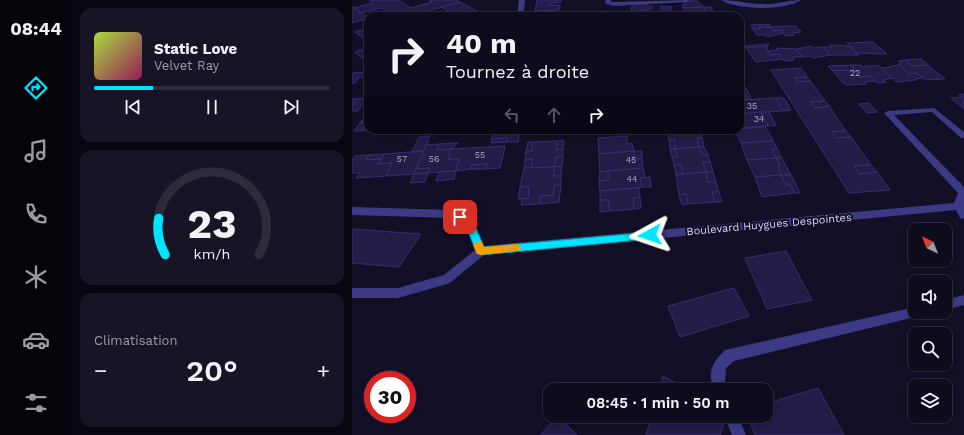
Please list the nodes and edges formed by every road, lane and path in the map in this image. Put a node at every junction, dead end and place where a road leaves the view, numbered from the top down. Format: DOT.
graph roads {
  1 [pos="522,0"];
  2 [pos="687,0"];
  3 [pos="724,0"];
  4 [pos="798,0"];
  5 [pos="608,1"];
  6 [pos="520,12"];
  7 [pos="964,136"];
  8 [pos="961,206"];
  9 [pos="352,211"];
  10 [pos="964,215"];
  11 [pos="481,251"];
  12 [pos="352,293"];
  13 [pos="964,300"];
  14 [pos="952,303"];
  15 [pos="908,314"];
  16 [pos="718,383"];
  17 [pos="734,423"];
  18 [pos="738,435"];
  1 -- 6 [label="street"];
  2 -- 5 [label="street"];
  3 -- 4 [label="street"];
  7 -- 8 [label="street"];
  8 -- 10 [label="street"];
  8 -- 11 [label="street, Boulevard Huygues Despointes"];
  9 -- 11 [label="street"];
  11 -- 12 [label="street"];
  13 -- 14 [label="street"];
  15 -- 16 [label="street"];
  17 -- 18 [label="street"];
}
